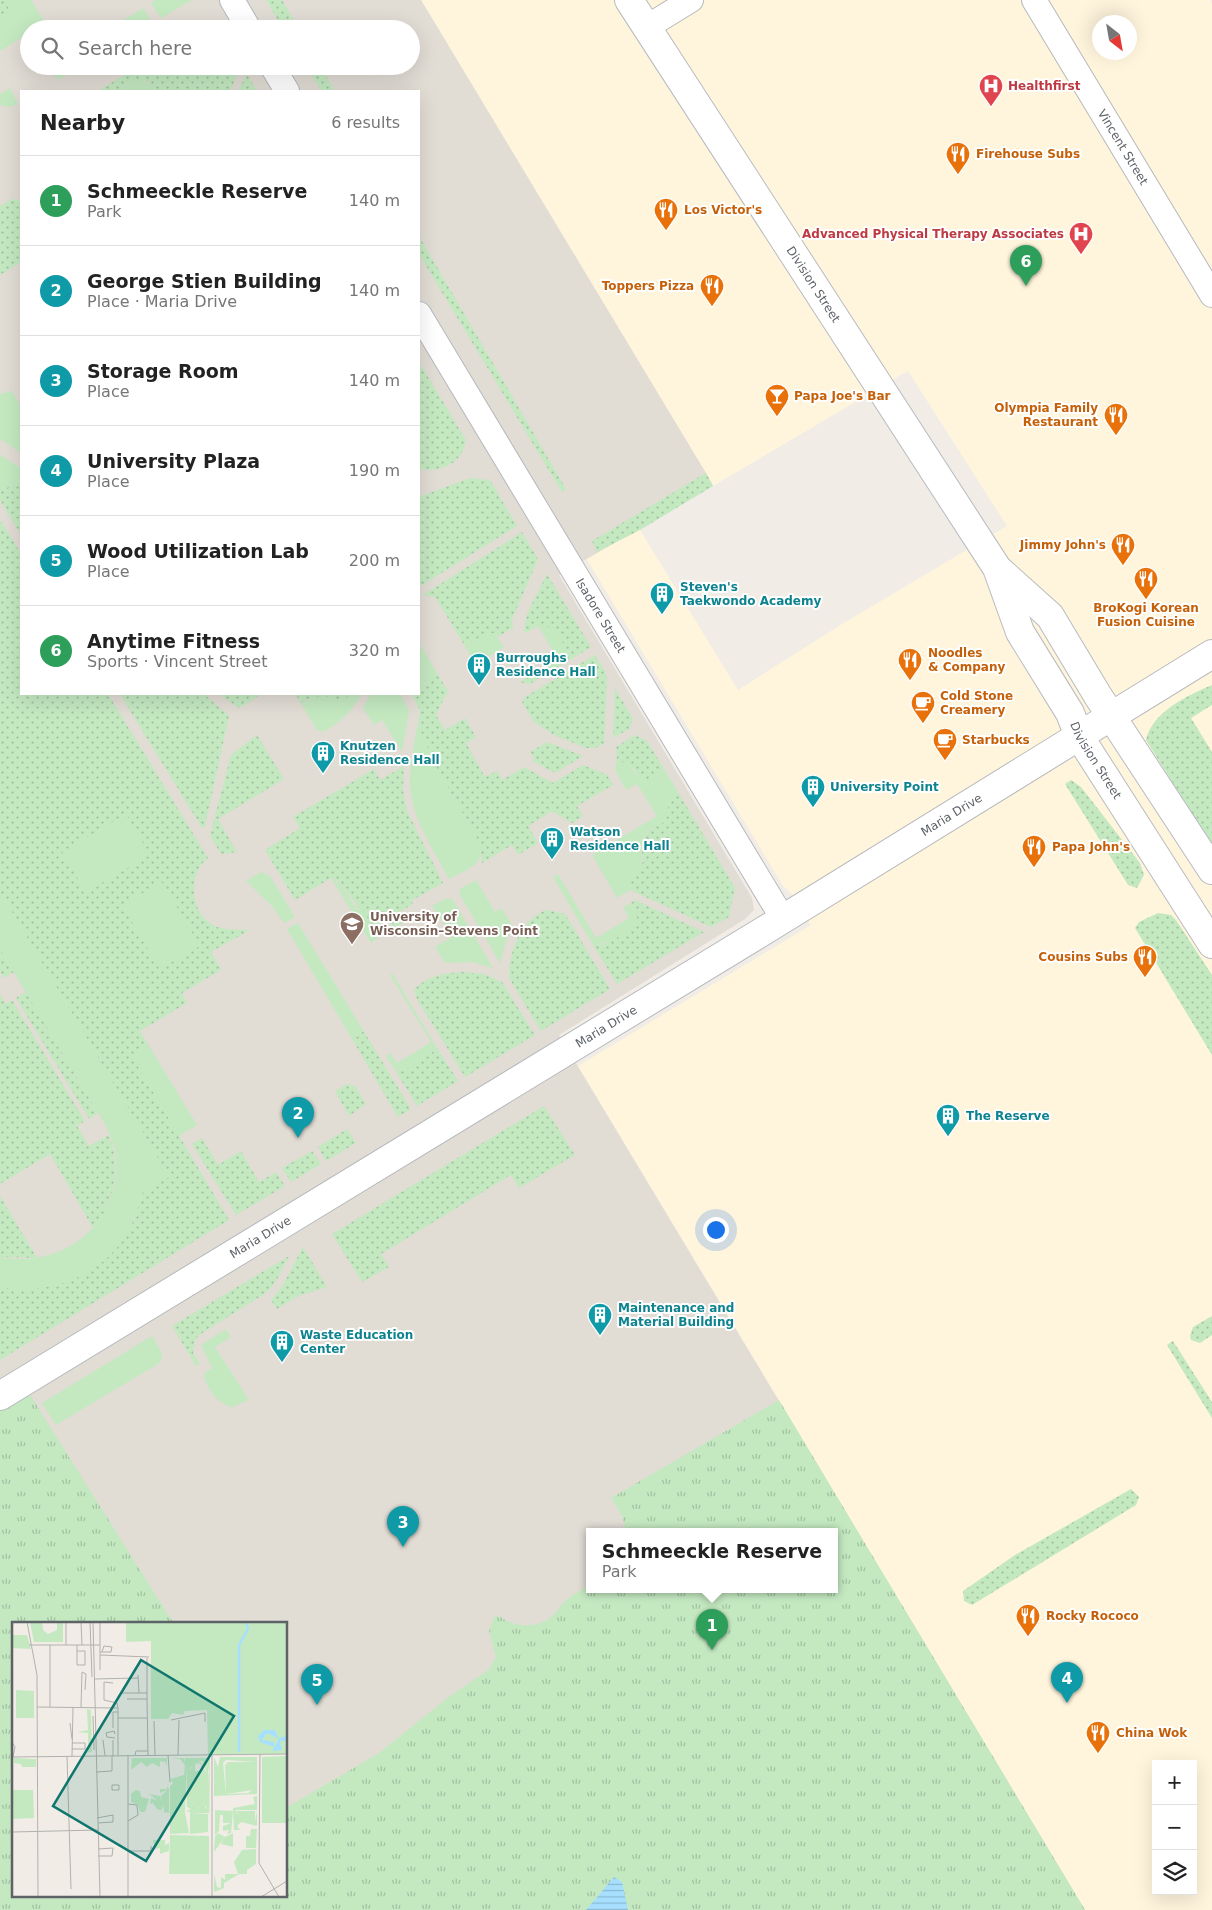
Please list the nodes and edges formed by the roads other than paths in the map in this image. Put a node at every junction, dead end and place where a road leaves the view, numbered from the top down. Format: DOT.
graph roads {
  1 [pos="232,0"];
  2 [pos="629,0"];
  3 [pos="691,0"];
  4 [pos="1034,0"];
  5 [pos="244,20"];
  6 [pos="647,28"];
  7 [pos="277,75"];
  8 [pos="285,90"];
  9 [pos="1212,294"];
  10 [pos="420,316"];
  11 [pos="997,568"];
  12 [pos="1212,654"];
  13 [pos="1111,716"];
  14 [pos="1079,736"];
  15 [pos="1212,870"];
  16 [pos="783,919"];
  17 [pos="1212,944"];
  18 [pos="0,1396"];
  1 -- 5 [label="street"];
  2 -- 6 [label="main road, Division Street"];
  3 -- 6 [label="street"];
  4 -- 9 [label="street, Vincent Street"];
  6 -- 11 [label="main road, Division Street"];
  7 -- 8 [label="street"];
  10 -- 16 [label="street, Isadore Street"];
  11 -- 13 [label="main road, Division Street"];
  11 -- 14 [label="main road, Division Street"];
  12 -- 13 [label="main road, Maria Drive"];
  13 -- 14 [label="main road, Maria Drive"];
  13 -- 15 [label="main road, Division Street"];
  14 -- 16 [label="main road, Maria Drive"];
  14 -- 17 [label="main road, Division Street"];
  16 -- 18 [label="main road, Maria Drive"];
}
